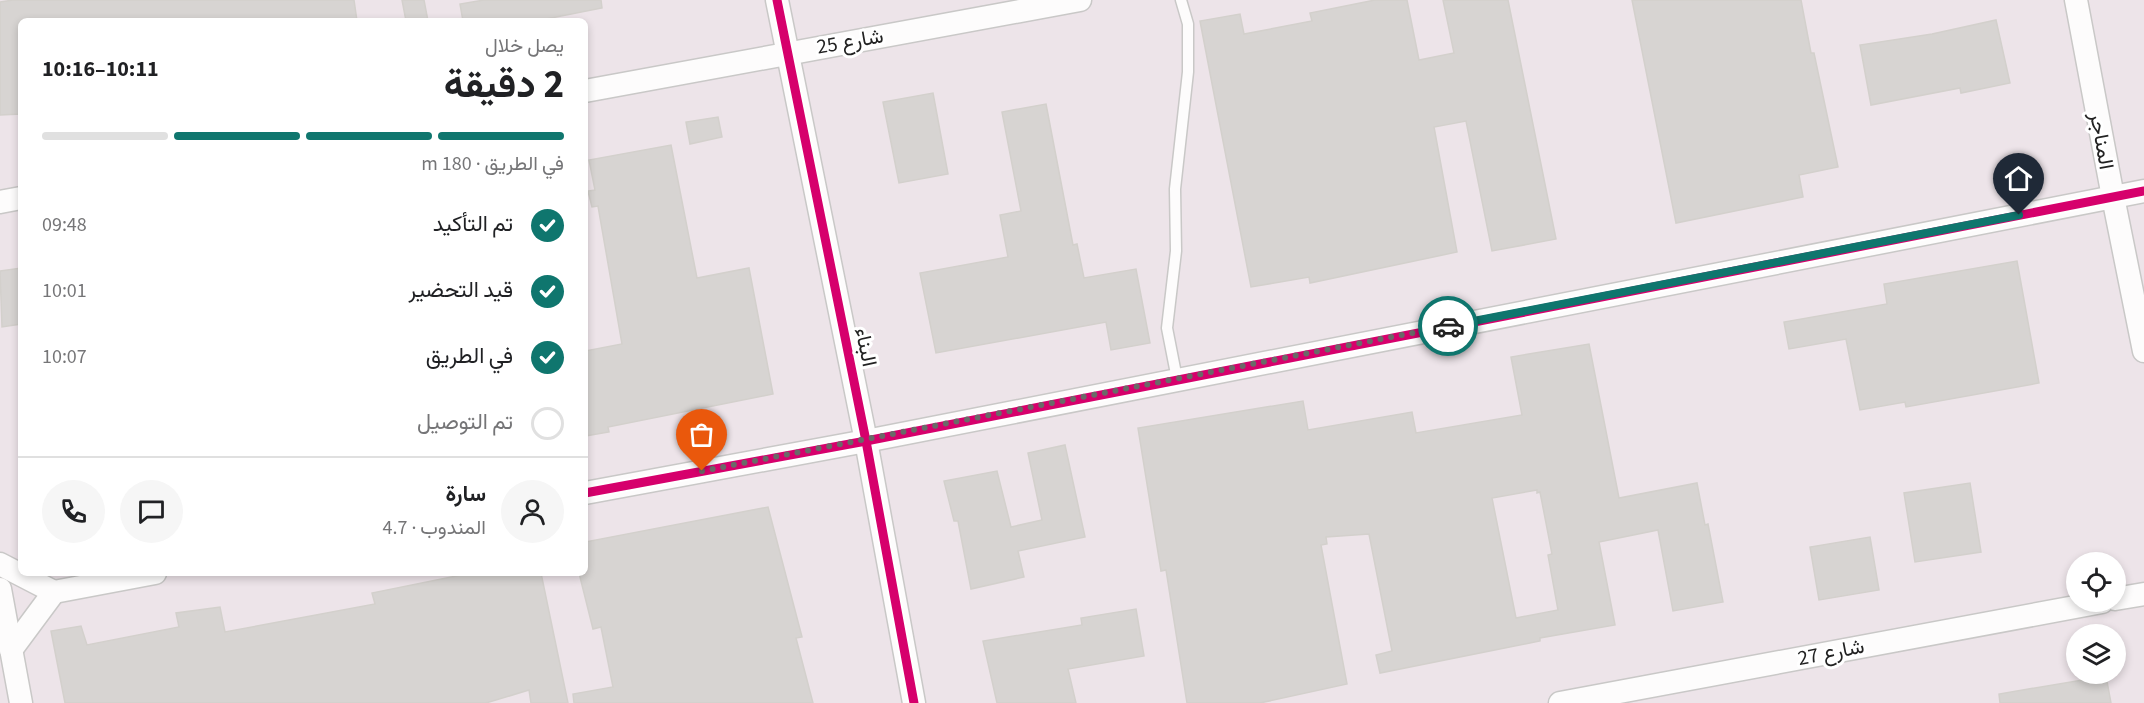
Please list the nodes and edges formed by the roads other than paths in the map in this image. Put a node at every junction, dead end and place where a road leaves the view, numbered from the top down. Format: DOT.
graph roads {
  1 [pos="777,0"];
  2 [pos="1080,0"];
  3 [pos="1181,0"];
  4 [pos="2076,0"];
  5 [pos="787,53"];
  6 [pos="588,90"];
  7 [pos="2144,191"];
  8 [pos="2113,197"];
  9 [pos="18,199"];
  10 [pos="0,202"];
  11 [pos="2144,351"];
  12 [pos="1178,379"];
  13 [pos="866,441"];
  14 [pos="588,492"];
  15 [pos="0,564"];
  16 [pos="18,573"];
  17 [pos="23,576"];
  18 [pos="138,576"];
  19 [pos="0,589"];
  20 [pos="54,592"];
  21 [pos="2144,594"];
  22 [pos="2126,597"];
  23 [pos="2066,609"];
  24 [pos="11,650"];
  25 [pos="21,703"];
  26 [pos="914,703"];
  27 [pos="1560,703"];
  1 -- 5 [label="street, البناء"];
  2 -- 5 [label="street, شارع 25"];
  3 -- 12 [label="lane"];
  4 -- 8 [label="street, المناجر"];
  5 -- 6 [label="street, شارع 25"];
  5 -- 13 [label="street, البناء"];
  7 -- 8 [label="street"];
  8 -- 11 [label="street, المناجر"];
  8 -- 12 [label="street"];
  9 -- 10 [label="street"];
  12 -- 13 [label="street"];
  13 -- 14 [label="street"];
  13 -- 26 [label="street, البناء"];
  15 -- 16 [label="street"];
  17 -- 20 [label="street"];
  18 -- 20 [label="street"];
  19 -- 24 [label="street"];
  20 -- 24 [label="street"];
  21 -- 22 [label="street"];
  23 -- 27 [label="street, شارع 27"];
  24 -- 25 [label="street"];
}
